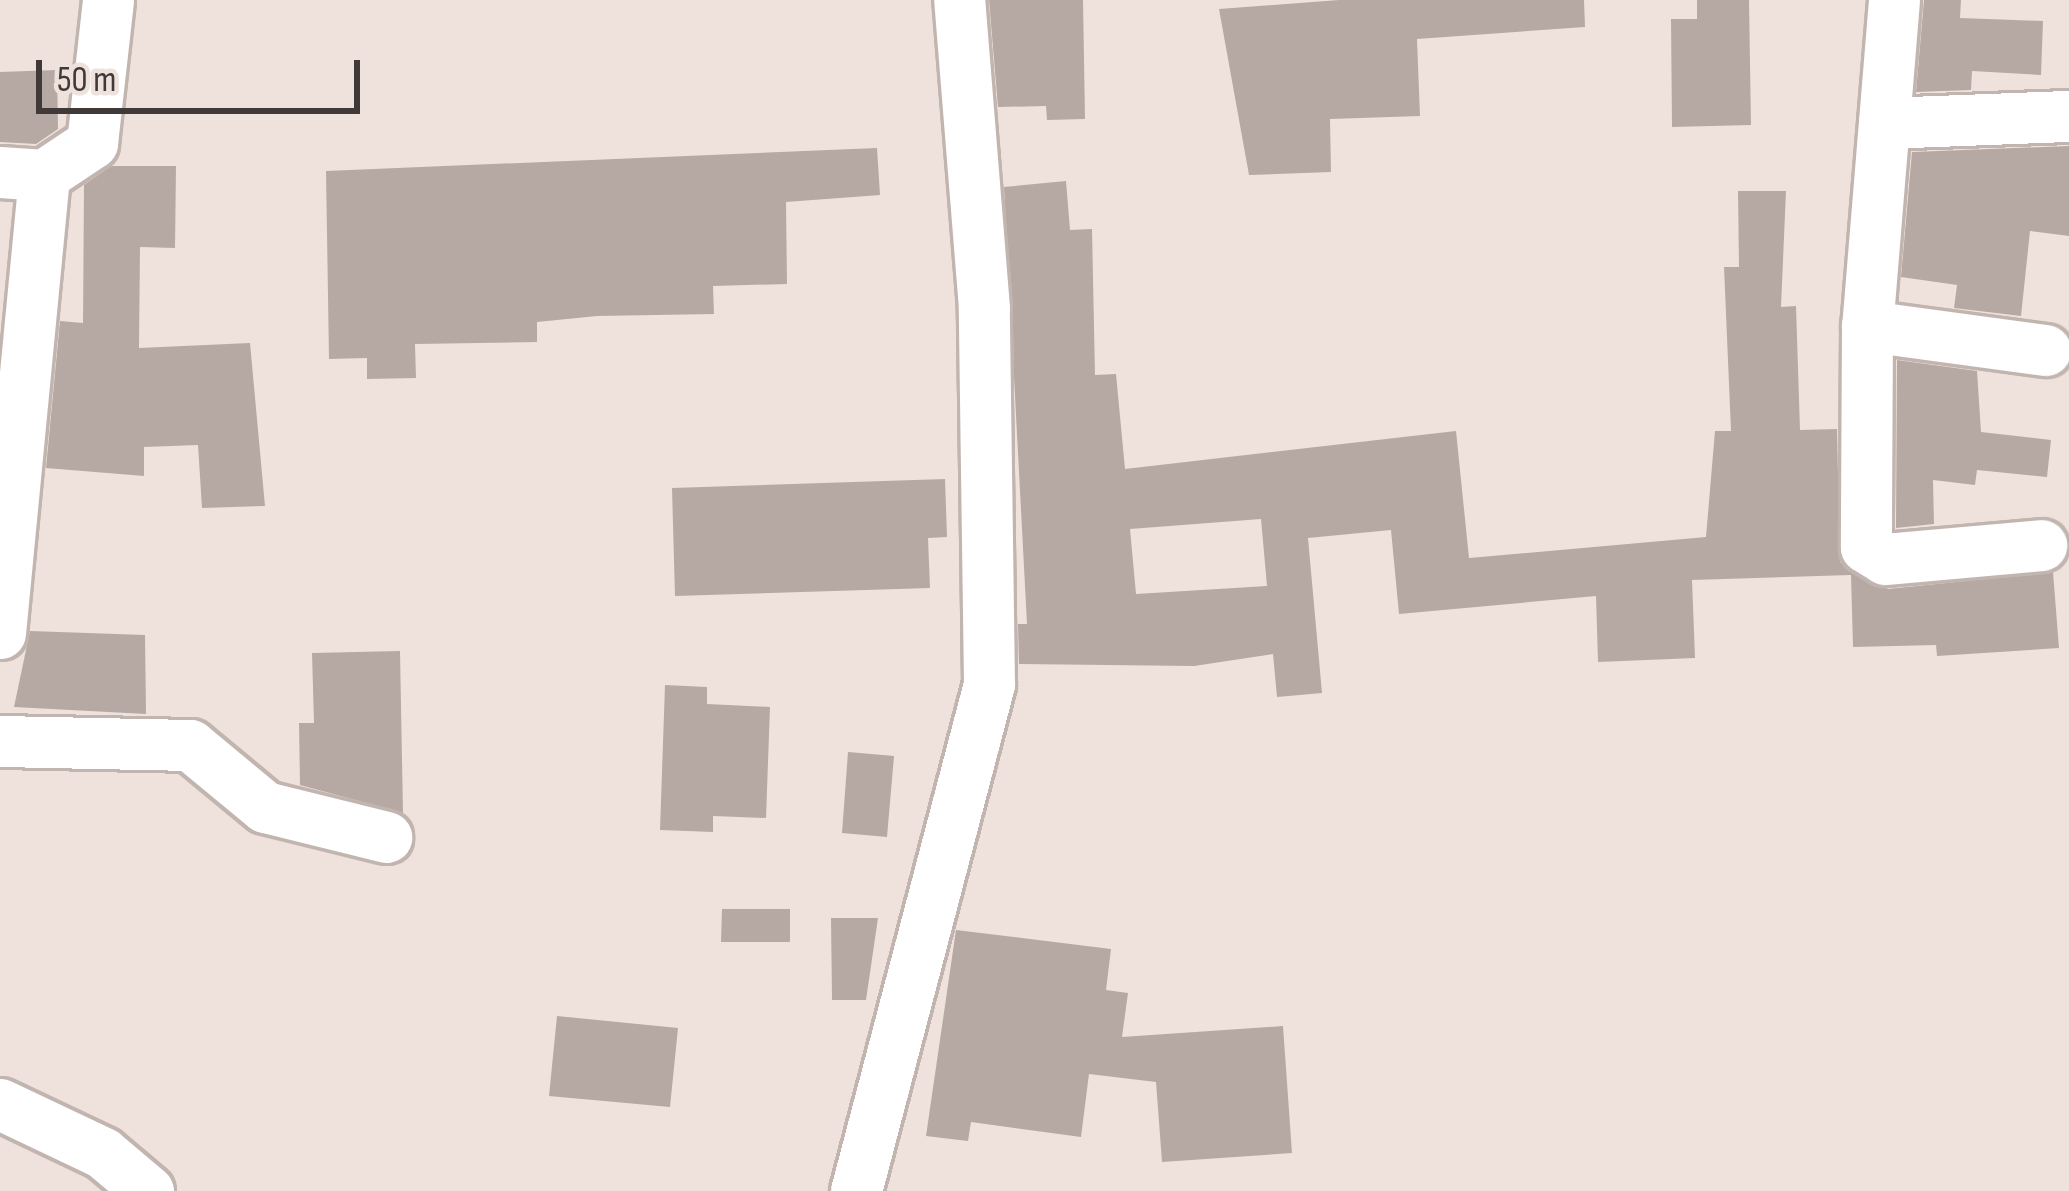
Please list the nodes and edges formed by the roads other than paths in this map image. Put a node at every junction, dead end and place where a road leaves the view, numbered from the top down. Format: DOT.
graph roads {
  1 [pos="108,0"];
  2 [pos="958,0"];
  3 [pos="1894,0"];
  4 [pos="2068,116"];
  5 [pos="1884,123"];
  6 [pos="22,174"];
  7 [pos="1867,326"];
  8 [pos="2045,350"];
  9 [pos="7,460"];
  10 [pos="2041,545"];
  11 [pos="0,633"];
  12 [pos="0,741"];
  13 [pos="386,837"];
  14 [pos="0,1104"];
  15 [pos="148,1191"];
  16 [pos="856,1191"];
  1 -- 6 [label="street"];
  2 -- 16 [label="street"];
  3 -- 5 [label="street"];
  4 -- 5 [label="street"];
  5 -- 7 [label="street"];
  6 -- 9 [label="street"];
  7 -- 8 [label="street"];
  7 -- 10 [label="street"];
  9 -- 11 [label="street"];
  12 -- 13 [label="street"];
  14 -- 15 [label="street"];
}
